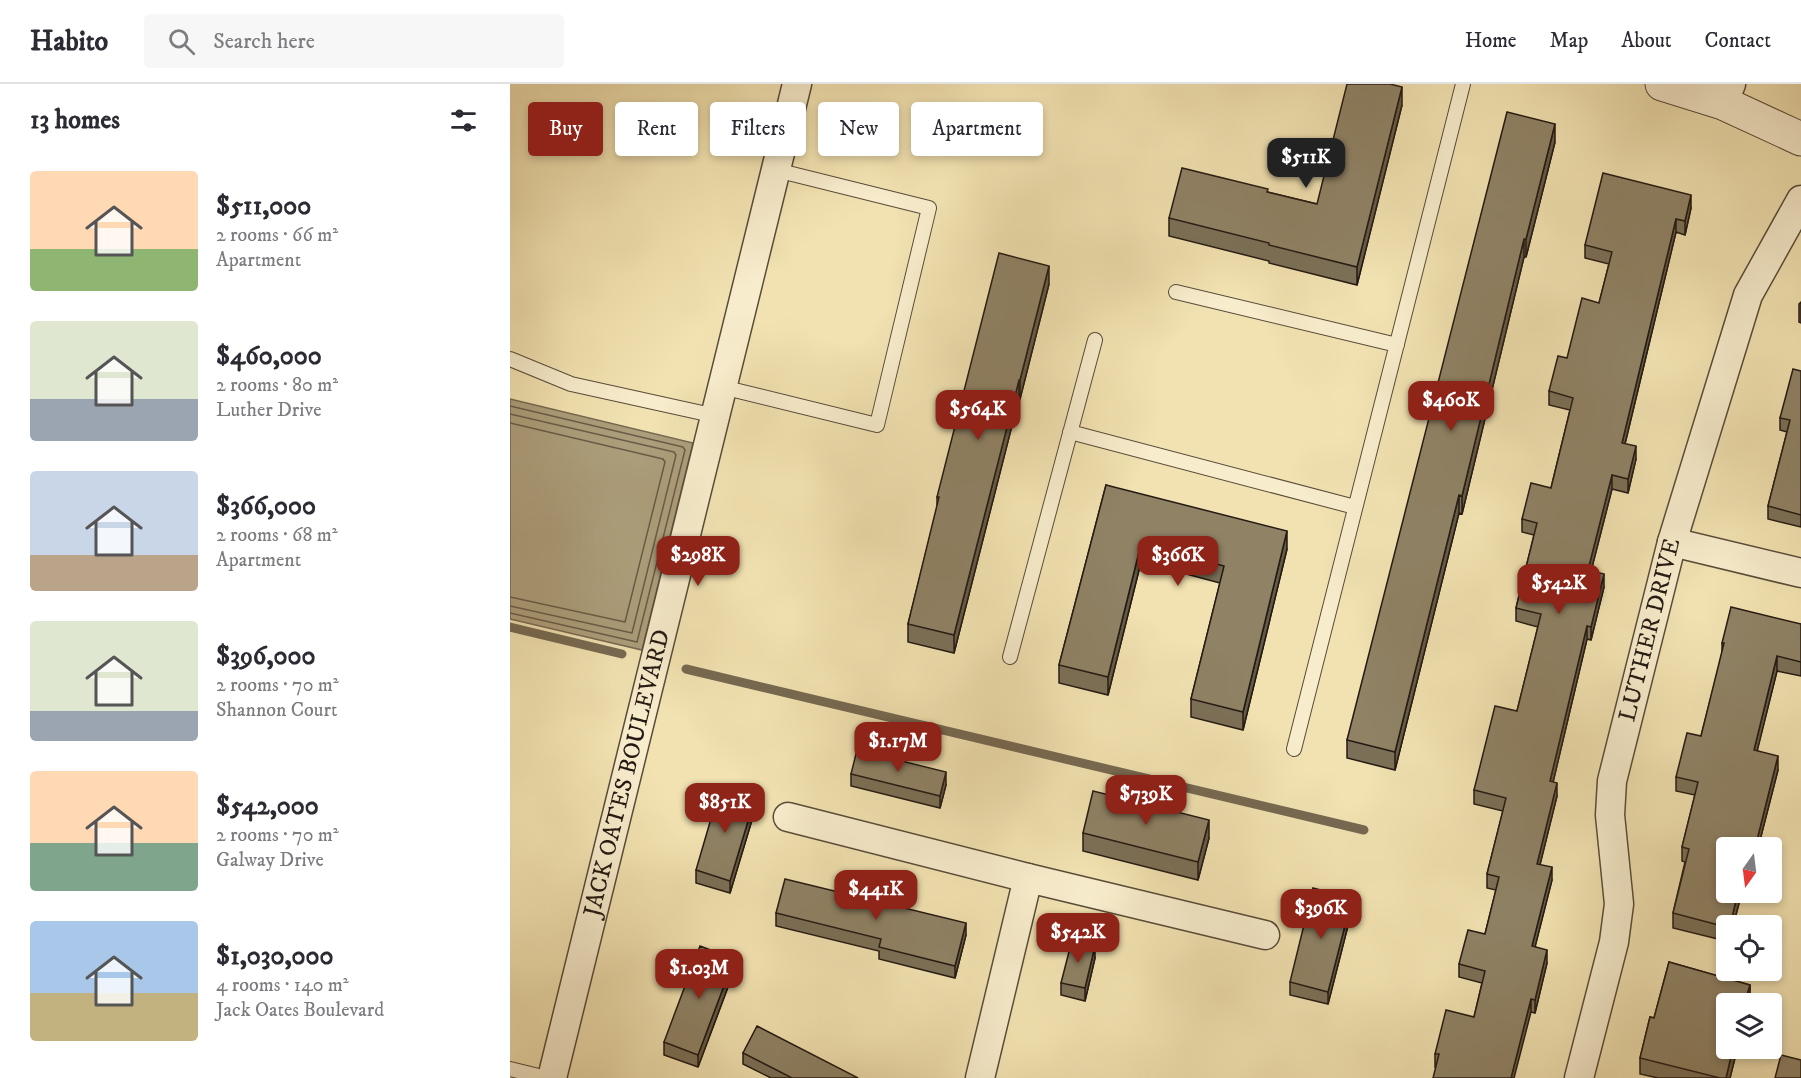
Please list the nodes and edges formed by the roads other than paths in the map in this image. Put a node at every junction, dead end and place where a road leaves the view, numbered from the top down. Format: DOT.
graph roads {
  1 [pos="797,84"];
  2 [pos="1462,84"];
  3 [pos="1662,84"];
  4 [pos="1727,94"];
  5 [pos="1801,139"];
  6 [pos="776,170"];
  7 [pos="1801,200"];
  8 [pos="1176,292"];
  9 [pos="1095,340"];
  10 [pos="1396,345"];
  11 [pos="510,359"];
  12 [pos="722,387"];
  13 [pos="716,416"];
  14 [pos="1070,432"];
  15 [pos="1355,507"];
  16 [pos="1672,543"];
  17 [pos="1801,573"];
  18 [pos="1010,657"];
  19 [pos="1294,749"];
  20 [pos="788,817"];
  21 [pos="1028,878"];
  22 [pos="1265,935"];
  23 [pos="510,1069"];
  24 [pos="547,1078"];
  25 [pos="552,1078"];
  26 [pos="980,1078"];
  27 [pos="1579,1078"];
  1 -- 6 [label="street, JACK OATES BOULEVARD"];
  2 -- 10 [label="lane"];
  3 -- 4 [label="street"];
  4 -- 5 [label="street"];
  6 -- 12 [label="street, JACK OATES BOULEVARD"];
  6 -- 12 [label="lane"];
  7 -- 16 [label="street, LUTHER DRIVE"];
  8 -- 10 [label="lane"];
  9 -- 14 [label="lane"];
  10 -- 15 [label="lane"];
  11 -- 13 [label="lane"];
  12 -- 13 [label="street, JACK OATES BOULEVARD"];
  13 -- 25 [label="street, JACK OATES BOULEVARD"];
  14 -- 15 [label="lane"];
  14 -- 18 [label="lane"];
  15 -- 19 [label="lane"];
  16 -- 17 [label="street"];
  16 -- 27 [label="street, LUTHER DRIVE"];
  20 -- 21 [label="street"];
  21 -- 22 [label="street"];
  21 -- 26 [label="street"];
  23 -- 24 [label="lane"];
}
